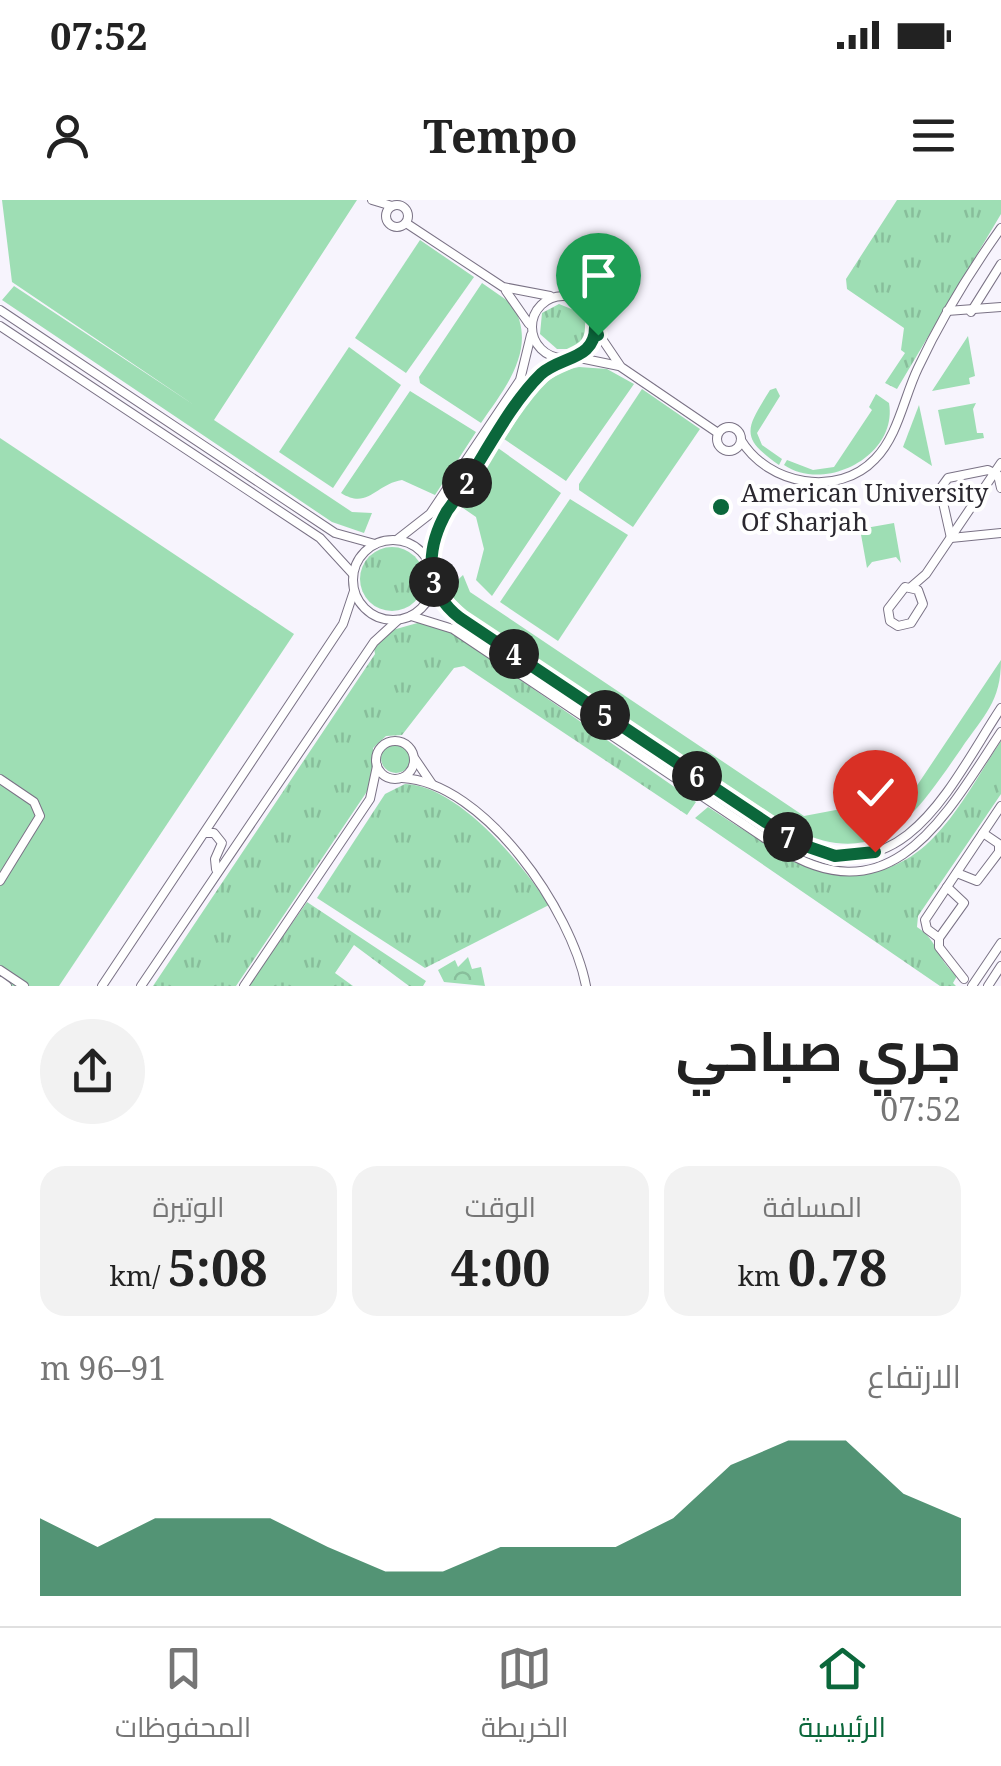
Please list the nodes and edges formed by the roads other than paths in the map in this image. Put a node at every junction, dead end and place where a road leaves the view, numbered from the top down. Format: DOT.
graph roads {
  1 [pos="373,201"];
  2 [pos="392,206"];
  3 [pos="386,216"];
  4 [pos="406,223"];
  5 [pos="1001,228"];
  6 [pos="1001,264"];
  7 [pos="503,287"];
  8 [pos="554,296"];
  9 [pos="1001,307"];
  10 [pos="0,310"];
  11 [pos="948,311"];
  12 [pos="975,312"];
  13 [pos="0,326"];
  14 [pos="595,326"];
  15 [pos="531,331"];
  16 [pos="571,358"];
  17 [pos="620,367"];
  18 [pos="718,433"];
  19 [pos="741,440"];
  20 [pos="734,450"];
  21 [pos="749,452"];
  22 [pos="998,468"];
  23 [pos="1001,488"];
  24 [pos="430,514"];
  25 [pos="441,522"];
  26 [pos="1001,533"];
  27 [pos="951,538"];
  28 [pos="396,540"];
  29 [pos="375,544"];
  30 [pos="430,561"];
  31 [pos="353,574"];
  32 [pos="926,574"];
  33 [pos="433,581"];
  34 [pos="911,587"];
  35 [pos="354,590"];
  36 [pos="921,593"];
  37 [pos="411,616"];
  38 [pos="398,620"];
  39 [pos="1000,711"];
  40 [pos="1001,732"];
  41 [pos="414,758"];
  42 [pos="377,766"];
  43 [pos="0,779"];
  44 [pos="400,779"];
  45 [pos="435,788"];
  46 [pos="370,799"];
  47 [pos="1001,806"];
  48 [pos="997,821"];
  49 [pos="204,833"];
  50 [pos="983,833"];
  51 [pos="216,869"];
  52 [pos="957,872"];
  53 [pos="0,882"];
  54 [pos="947,887"];
  55 [pos="940,938"];
  56 [pos="1001,943"];
  57 [pos="1001,966"];
  58 [pos="0,970"];
  59 [pos="964,979"];
  60 [pos="0,982"];
  61 [pos="6,986"];
  62 [pos="24,986"];
  63 [pos="102,986"];
  64 [pos="141,986"];
  65 [pos="244,986"];
  66 [pos="586,986"];
  67 [pos="972,986"];
  68 [pos="988,986"];
  1 -- 2 [label="street"];
  1 -- 3 [label="street"];
  2 -- 3 [label="street"];
  2 -- 4 [label="street"];
  3 -- 4 [label="street"];
  4 -- 7 [label="street"];
  5 -- 11 [label="street"];
  6 -- 12 [label="street"];
  7 -- 8 [label="street"];
  7 -- 15 [label="street"];
  8 -- 14 [label="street"];
  8 -- 15 [label="street"];
  9 -- 12 [label="street"];
  10 -- 29 [label="street"];
  11 -- 12 [label="street"];
  11 -- 21 [label="street"];
  13 -- 31 [label="street"];
  14 -- 16 [label="street"];
  14 -- 17 [label="street"];
  15 -- 16 [label="street"];
  15 -- 24 [label="street"];
  16 -- 17 [label="street"];
  16 -- 25 [label="street"];
  17 -- 18 [label="street"];
  18 -- 19 [label="street"];
  18 -- 20 [label="street"];
  19 -- 20 [label="street"];
  19 -- 21 [label="street"];
  20 -- 21 [label="street"];
  22 -- 23 [label="street"];
  22 -- 27 [label="street"];
  22 -- 27 [label="street"];
  24 -- 25 [label="street"];
  24 -- 28 [label="street"];
  25 -- 30 [label="street"];
  26 -- 27 [label="street"];
  27 -- 32 [label="street"];
  28 -- 29 [label="street"];
  28 -- 30 [label="street"];
  29 -- 31 [label="street"];
  30 -- 33 [label="street"];
  31 -- 35 [label="street"];
  32 -- 34 [label="street"];
  32 -- 36 [label="street"];
  33 -- 37 [label="street"];
  33 -- 39 [label="street"];
  34 -- 36 [label="street"];
  34 -- 36 [label="street"];
  35 -- 38 [label="street"];
  35 -- 49 [label="street"];
  37 -- 38 [label="street"];
  37 -- 40 [label="street"];
  38 -- 51 [label="street"];
  41 -- 42 [label="street"];
  41 -- 44 [label="street"];
  41 -- 45 [label="street"];
  42 -- 44 [label="street"];
  42 -- 46 [label="street"];
  43 -- 53 [label="street"];
  44 -- 45 [label="street"];
  44 -- 46 [label="street"];
  45 -- 66 [label="street"];
  46 -- 65 [label="street"];
  47 -- 48 [label="street"];
  48 -- 50 [label="street"];
  49 -- 51 [label="street"];
  49 -- 63 [label="street"];
  50 -- 52 [label="street"];
  50 -- 52 [label="street"];
  51 -- 64 [label="street"];
  52 -- 54 [label="street"];
  54 -- 55 [label="street"];
  54 -- 55 [label="street"];
  55 -- 59 [label="street"];
  56 -- 67 [label="street"];
  57 -- 68 [label="street"];
  58 -- 62 [label="street"];
  60 -- 61 [label="street"];
}
